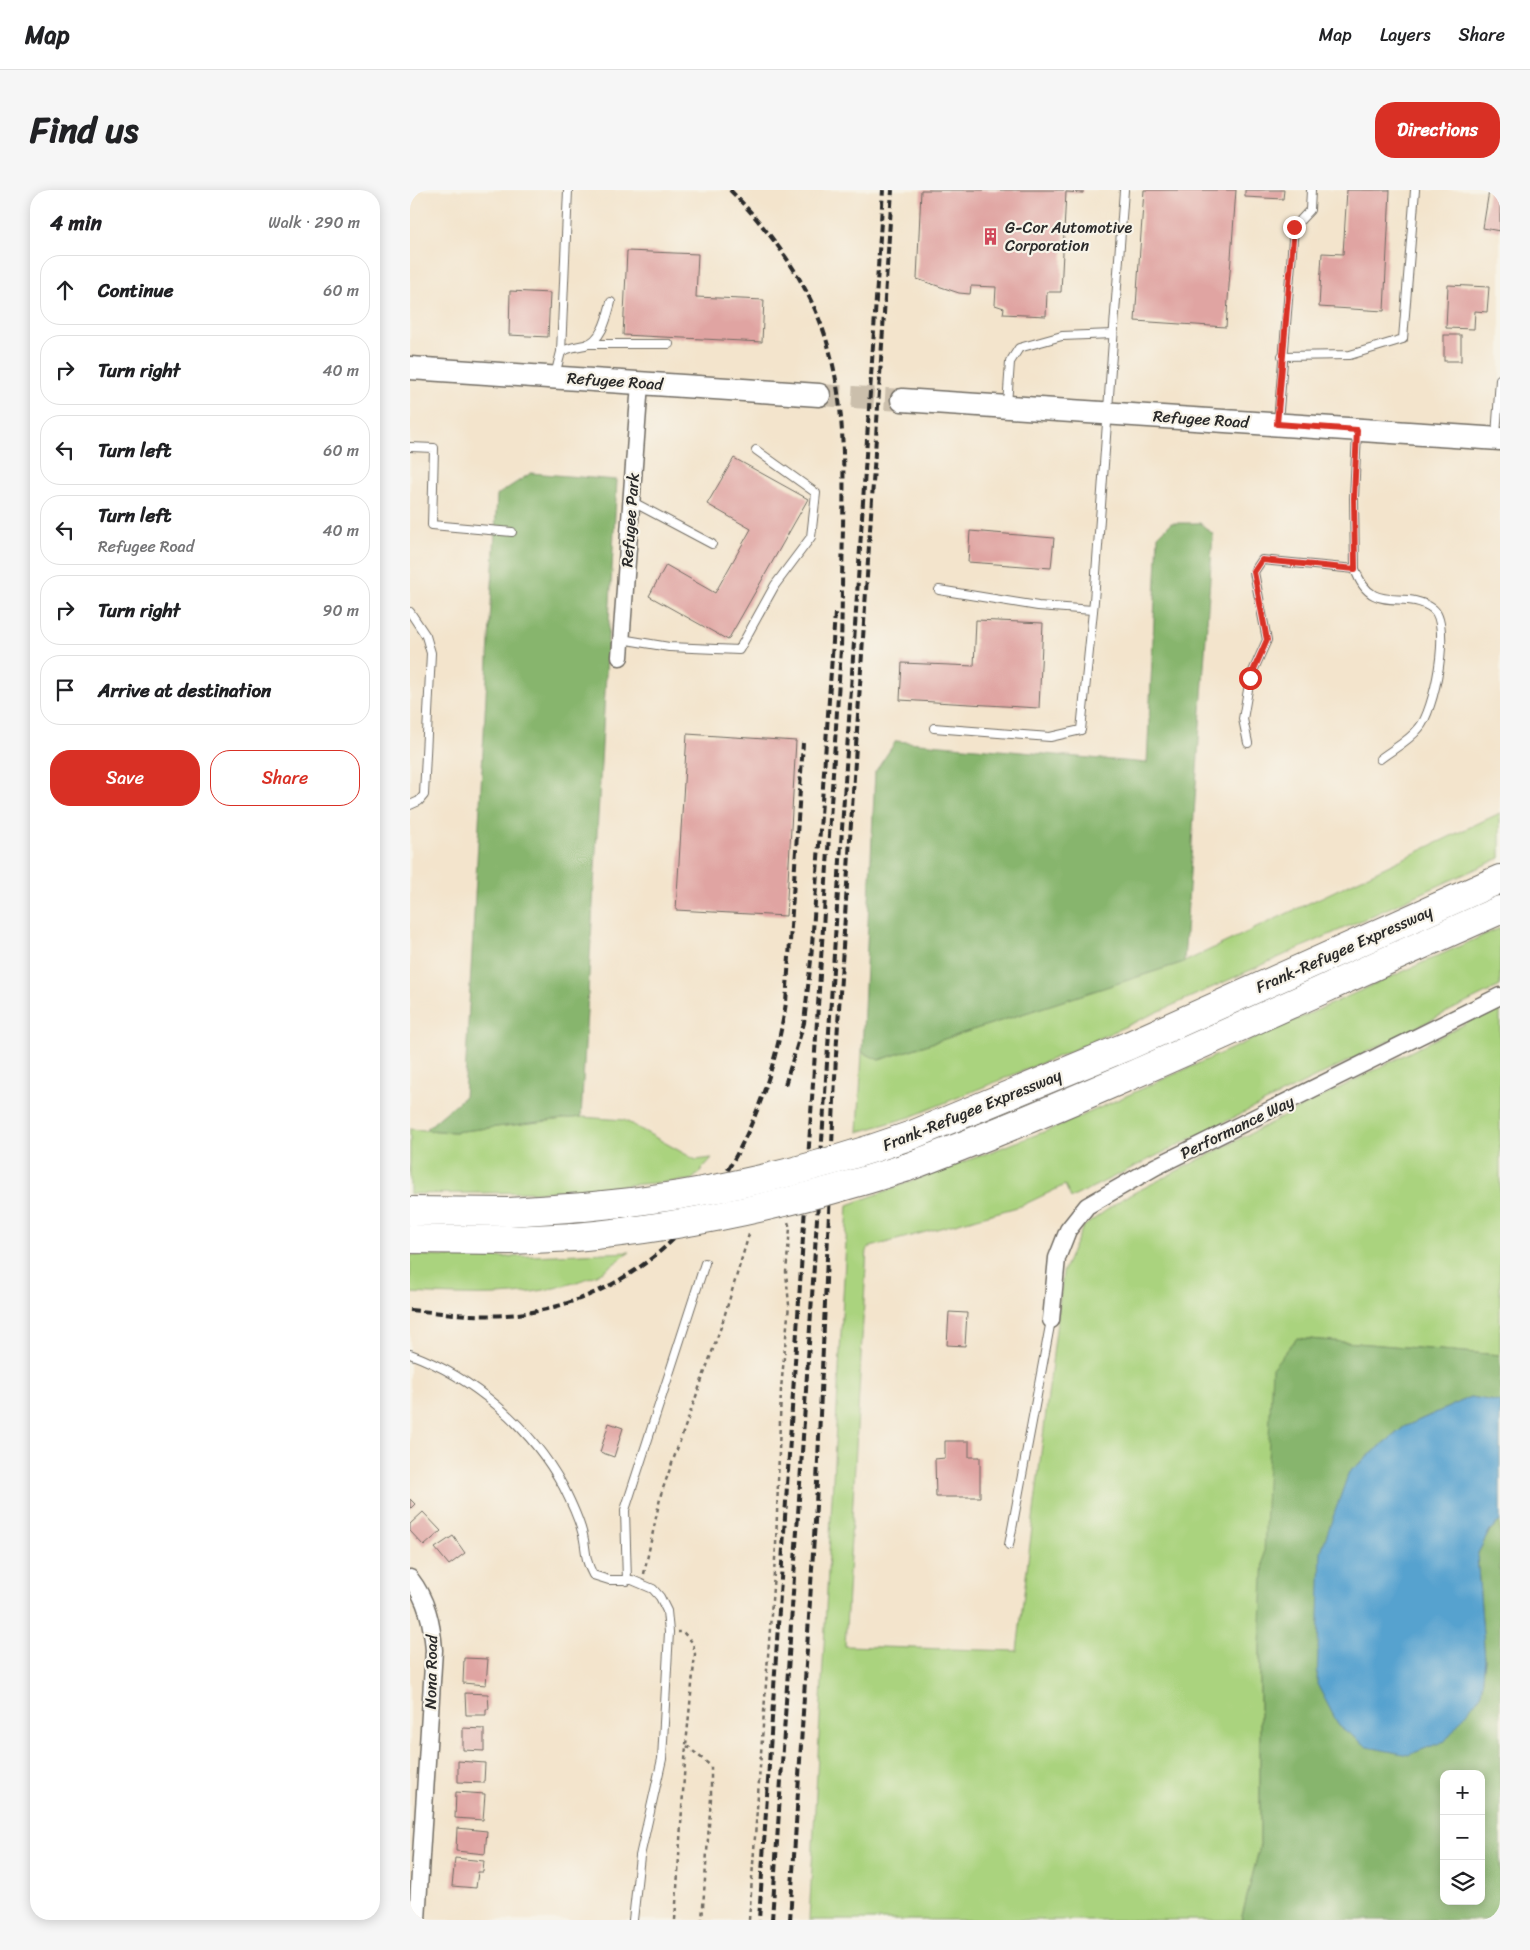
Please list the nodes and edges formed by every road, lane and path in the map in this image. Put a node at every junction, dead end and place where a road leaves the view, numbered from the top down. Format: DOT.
graph roads {
  1 [pos="568,190"];
  2 [pos="1124,190"];
  3 [pos="1311,190"];
  4 [pos="1415,190"];
  5 [pos="611,302"];
  6 [pos="1113,334"];
  7 [pos="588,344"];
  8 [pos="670,344"];
  9 [pos="561,352"];
  10 [pos="1282,356"];
  11 [pos="410,368"];
  12 [pos="555,377"];
  13 [pos="1500,378"];
  14 [pos="640,383"];
  15 [pos="819,395"];
  16 [pos="902,400"];
  17 [pos="1007,407"];
  18 [pos="1107,413"];
  19 [pos="1277,424"];
  20 [pos="1357,430"];
  21 [pos="1498,439"];
  22 [pos="410,447"];
  23 [pos="756,450"];
  24 [pos="631,501"];
  25 [pos="512,532"];
  26 [pos="712,544"];
  27 [pos="1355,569"];
  28 [pos="939,590"];
  29 [pos="1093,610"];
  30 [pos="410,612"];
  31 [pos="621,639"];
  32 [pos="620,657"];
  33 [pos="934,728"];
  34 [pos="1248,743"];
  35 [pos="1380,759"];
  36 [pos="410,805"];
  37 [pos="1500,879"];
  38 [pos="1500,910"];
  39 [pos="1500,996"];
  40 [pos="410,1211"];
  41 [pos="782,1216"];
  42 [pos="751,1226"];
  43 [pos="410,1239"];
  44 [pos="704,1263"];
  45 [pos="1051,1320"];
  46 [pos="410,1354"];
  47 [pos="1009,1545"];
  48 [pos="410,1578"];
  49 [pos="626,1581"];
  50 [pos="642,1584"];
  51 [pos="670,1632"];
  52 [pos="686,1745"];
  53 [pos="414,1892"];
  54 [pos="417,1920"];
  55 [pos="633,1920"];
  56 [pos="676,1920"];
  57 [pos="702,1920"];
  58 [pos="749,1920"];
  1 -- 9 [label="lane"];
  2 -- 6 [label="lane"];
  3 -- 10 [label="lane"];
  4 -- 10 [label="lane"];
  5 -- 7 [label="lane"];
  6 -- 17 [label="lane"];
  6 -- 18 [label="lane"];
  7 -- 8 [label="lane"];
  7 -- 9 [label="lane"];
  9 -- 12 [label="lane"];
  10 -- 19 [label="lane"];
  11 -- 12 [label="main road, Refugee Road"];
  12 -- 14 [label="main road, Refugee Road"];
  13 -- 21 [label="lane"];
  14 -- 15 [label="main road, Refugee Road"];
  14 -- 24 [label="street, Refugee Park"];
  16 -- 17 [label="main road, Refugee Road"];
  17 -- 18 [label="main road, Refugee Road"];
  18 -- 19 [label="main road, Refugee Road"];
  18 -- 29 [label="lane"];
  19 -- 20 [label="main road, Refugee Road"];
  20 -- 21 [label="main road, Refugee Road"];
  20 -- 27 [label="lane"];
  22 -- 25 [label="lane"];
  23 -- 31 [label="lane"];
  24 -- 26 [label="lane"];
  24 -- 31 [label="street, Refugee Park"];
  27 -- 34 [label="lane"];
  27 -- 35 [label="lane"];
  28 -- 29 [label="lane"];
  29 -- 33 [label="lane"];
  30 -- 36 [label="lane"];
  31 -- 32 [label="street, Refugee Park"];
  37 -- 40 [label="highway, Frank-Refugee Expressway, bridge"];
  38 -- 43 [label="highway, Frank-Refugee Expressway, bridge"];
  39 -- 45 [label="street, Performance Way"];
  41 -- 58 [label="path"];
  42 -- 50 [label="path"];
  44 -- 49 [label="lane"];
  45 -- 47 [label="lane"];
  46 -- 49 [label="lane"];
  48 -- 53 [label="street, Nona Road"];
  49 -- 50 [label="lane"];
  50 -- 51 [label="lane"];
  51 -- 52 [label="path"];
  51 -- 55 [label="lane"];
  52 -- 56 [label="path"];
  52 -- 57 [label="path"];
  53 -- 54 [label="street, Nona Road"];
}
